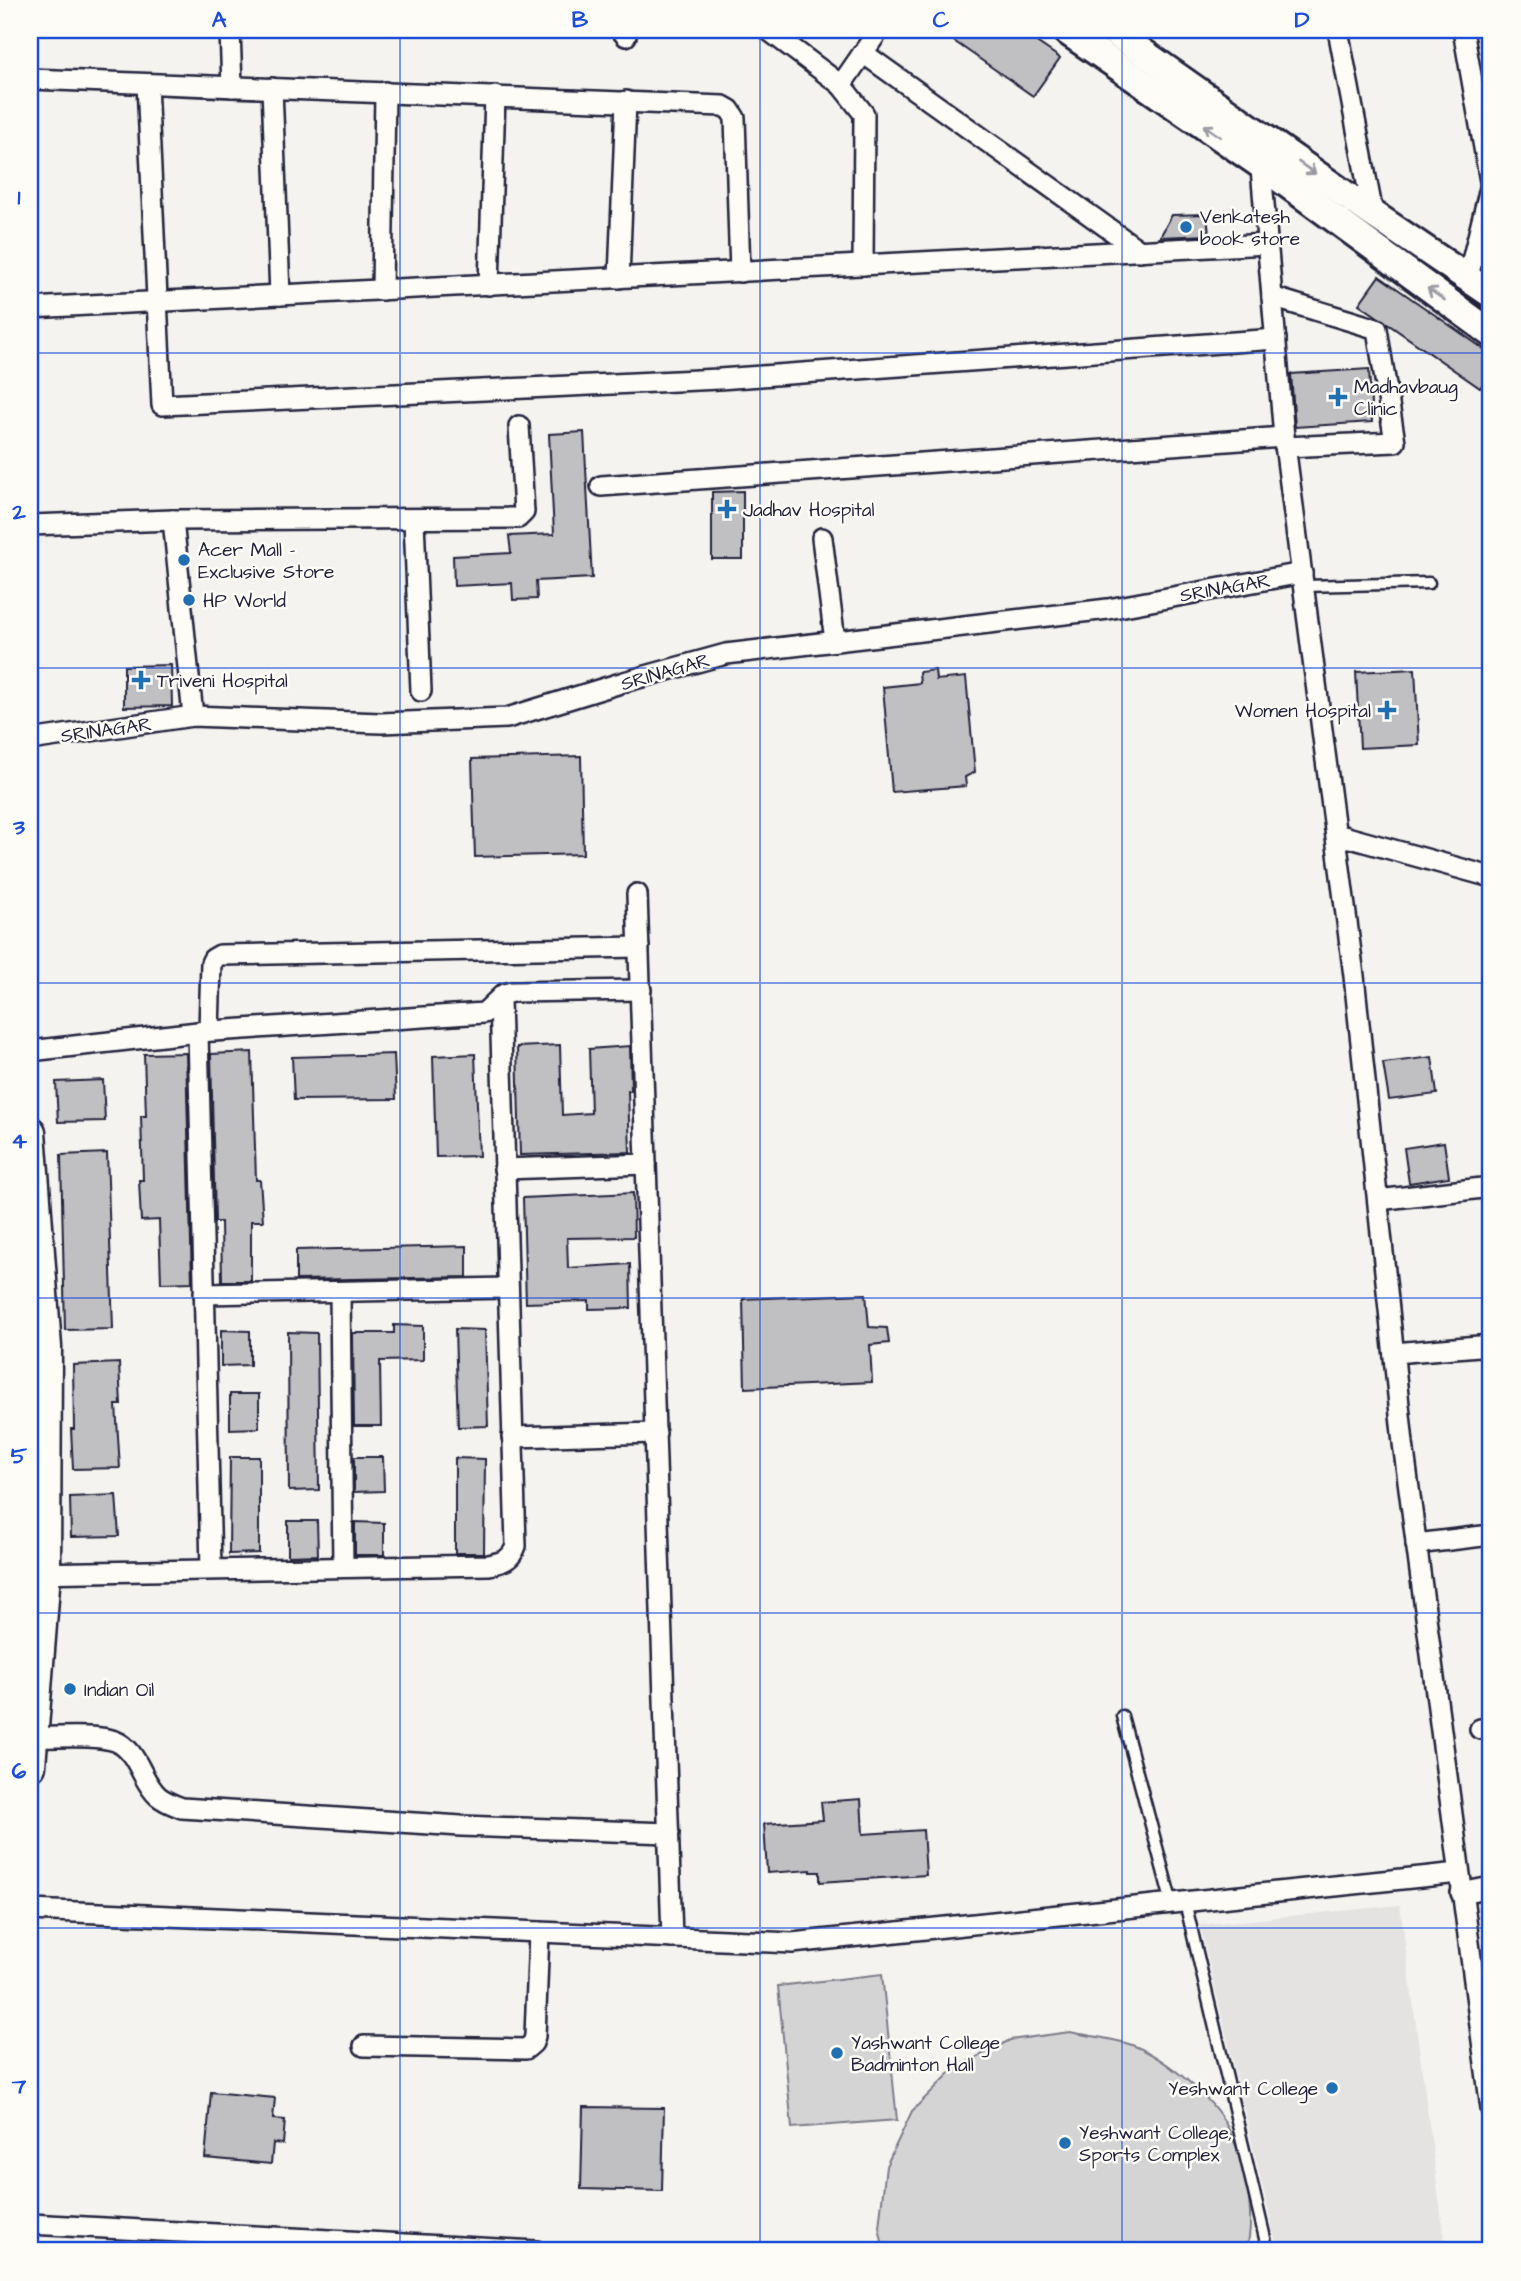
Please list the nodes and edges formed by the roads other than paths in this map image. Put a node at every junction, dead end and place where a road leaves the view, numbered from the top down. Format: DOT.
graph roads {
  1 [pos="230,30"];
  2 [pos="768,30"];
  3 [pos="879,30"];
  4 [pos="1065,30"];
  5 [pos="1111,30"];
  6 [pos="1338,30"];
  7 [pos="1463,30"];
  8 [pos="863,53"];
  9 [pos="30,79"];
  10 [pos="147,84"];
  11 [pos="841,85"];
  12 [pos="232,87"];
  13 [pos="272,88"];
  14 [pos="385,92"];
  15 [pos="495,96"];
  16 [pos="626,102"];
  17 [pos="1260,135"];
  18 [pos="1261,165"];
  19 [pos="1491,186"];
  20 [pos="1373,214"];
  21 [pos="1268,244"];
  22 [pos="1140,251"];
  23 [pos="863,265"];
  24 [pos="740,272"];
  25 [pos="1468,277"];
  26 [pos="619,278"];
  27 [pos="489,285"];
  28 [pos="382,290"];
  29 [pos="1491,294"];
  30 [pos="279,295"];
  31 [pos="1272,297"];
  32 [pos="158,301"];
  33 [pos="30,308"];
  34 [pos="1491,333"];
  35 [pos="1276,339"];
  36 [pos="519,426"];
  37 [pos="1285,442"];
  38 [pos="601,486"];
  39 [pos="173,520"];
  40 [pos="414,520"];
  41 [pos="30,525"];
  42 [pos="822,538"];
  43 [pos="1302,580"];
  44 [pos="1429,583"];
  45 [pos="835,641"];
  46 [pos="422,691"];
  47 [pos="193,716"];
  48 [pos="30,740"];
  49 [pos="1336,834"];
  50 [pos="1491,877"];
  51 [pos="637,894"];
  52 [pos="639,947"];
  53 [pos="641,990"];
  54 [pos="500,1000"];
  55 [pos="204,1032"];
  56 [pos="30,1051"];
  57 [pos="30,1132"];
  58 [pos="646,1164"];
  59 [pos="504,1170"];
  60 [pos="1491,1187"];
  61 [pos="1378,1200"];
  62 [pos="508,1288"];
  63 [pos="340,1292"];
  64 [pos="204,1294"];
  65 [pos="1491,1345"];
  66 [pos="1394,1353"];
  67 [pos="656,1433"];
  68 [pos="512,1437"];
  69 [pos="1491,1535"];
  70 [pos="1416,1544"];
  71 [pos="343,1567"];
  72 [pos="211,1569"];
  73 [pos="37,1573"];
  74 [pos="34,1666"];
  75 [pos="1122,1716"];
  76 [pos="31,1751"];
  77 [pos="669,1833"];
  78 [pos="1460,1883"];
  79 [pos="1491,1887"];
  80 [pos="1179,1903"];
  81 [pos="30,1910"];
  82 [pos="539,1932"];
  83 [pos="672,1938"];
  84 [pos="364,2046"];
  85 [pos="1488,2053"];
  86 [pos="1491,2109"];
  87 [pos="30,2224"];
  88 [pos="536,2251"];
  89 [pos="1268,2251"];
  1 -- 12 [label="street"];
  2 -- 11 [label="street"];
  3 -- 8 [label="street"];
  18 -- 4 [label="main road, one-way"];
  5 -- 17 [label="main road"];
  6 -- 20 [label="street"];
  7 -- 19 [label="street"];
  8 -- 11 [label="street"];
  8 -- 22 [label="street"];
  9 -- 10 [label="street"];
  10 -- 12 [label="street"];
  10 -- 32 [label="street"];
  11 -- 23 [label="street"];
  12 -- 13 [label="street"];
  13 -- 14 [label="street"];
  13 -- 30 [label="street"];
  14 -- 15 [label="street"];
  14 -- 28 [label="street"];
  15 -- 16 [label="street"];
  15 -- 27 [label="street"];
  16 -- 24 [label="street"];
  16 -- 26 [label="street"];
  17 -- 18 [label="street"];
  17 -- 20 [label="main road, one-way"];
  18 -- 21 [label="street"];
  34 -- 18 [label="main road, one-way"];
  19 -- 25 [label="street"];
  20 -- 25 [label="main road"];
  21 -- 22 [label="street"];
  21 -- 31 [label="street"];
  22 -- 23 [label="street"];
  23 -- 24 [label="street"];
  24 -- 26 [label="street"];
  25 -- 29 [label="main road"];
  26 -- 27 [label="street"];
  27 -- 28 [label="street"];
  28 -- 30 [label="street"];
  30 -- 32 [label="street"];
  31 -- 35 [label="street"];
  31 -- 37 [label="street"];
  32 -- 33 [label="street"];
  32 -- 35 [label="street"];
  35 -- 37 [label="street"];
  36 -- 40 [label="street"];
  37 -- 38 [label="street"];
  37 -- 43 [label="street"];
  39 -- 40 [label="street"];
  39 -- 41 [label="street"];
  39 -- 47 [label="street"];
  40 -- 46 [label="street"];
  42 -- 45 [label="street"];
  43 -- 44 [label="lane"];
  43 -- 45 [label="street, SRINAGAR"];
  43 -- 49 [label="street"];
  45 -- 47 [label="street, SRINAGAR"];
  47 -- 48 [label="street, SRINAGAR"];
  49 -- 50 [label="street"];
  49 -- 61 [label="street"];
  51 -- 52 [label="street"];
  52 -- 53 [label="street"];
  52 -- 55 [label="street"];
  53 -- 54 [label="street"];
  53 -- 58 [label="street"];
  54 -- 55 [label="street"];
  54 -- 59 [label="street"];
  55 -- 56 [label="street"];
  55 -- 64 [label="street"];
  57 -- 73 [label="main road"];
  58 -- 59 [label="street"];
  58 -- 67 [label="street"];
  59 -- 62 [label="street"];
  60 -- 61 [label="street"];
  61 -- 66 [label="street"];
  62 -- 63 [label="street"];
  62 -- 68 [label="street"];
  63 -- 64 [label="street"];
  63 -- 71 [label="street"];
  64 -- 72 [label="street"];
  65 -- 66 [label="street"];
  66 -- 70 [label="street"];
  67 -- 68 [label="street"];
  67 -- 77 [label="street"];
  68 -- 71 [label="street"];
  69 -- 70 [label="street"];
  70 -- 78 [label="street"];
  71 -- 72 [label="street"];
  72 -- 73 [label="street"];
  73 -- 74 [label="main road"];
  74 -- 76 [label="main road"];
  75 -- 80 [label="lane"];
  76 -- 77 [label="street"];
  77 -- 83 [label="street"];
  78 -- 79 [label="street"];
  78 -- 80 [label="street"];
  78 -- 85 [label="street"];
  80 -- 83 [label="street"];
  80 -- 89 [label="lane"];
  81 -- 82 [label="street"];
  82 -- 83 [label="street"];
  82 -- 84 [label="street"];
  85 -- 86 [label="street"];
  87 -- 88 [label="street"];
}
